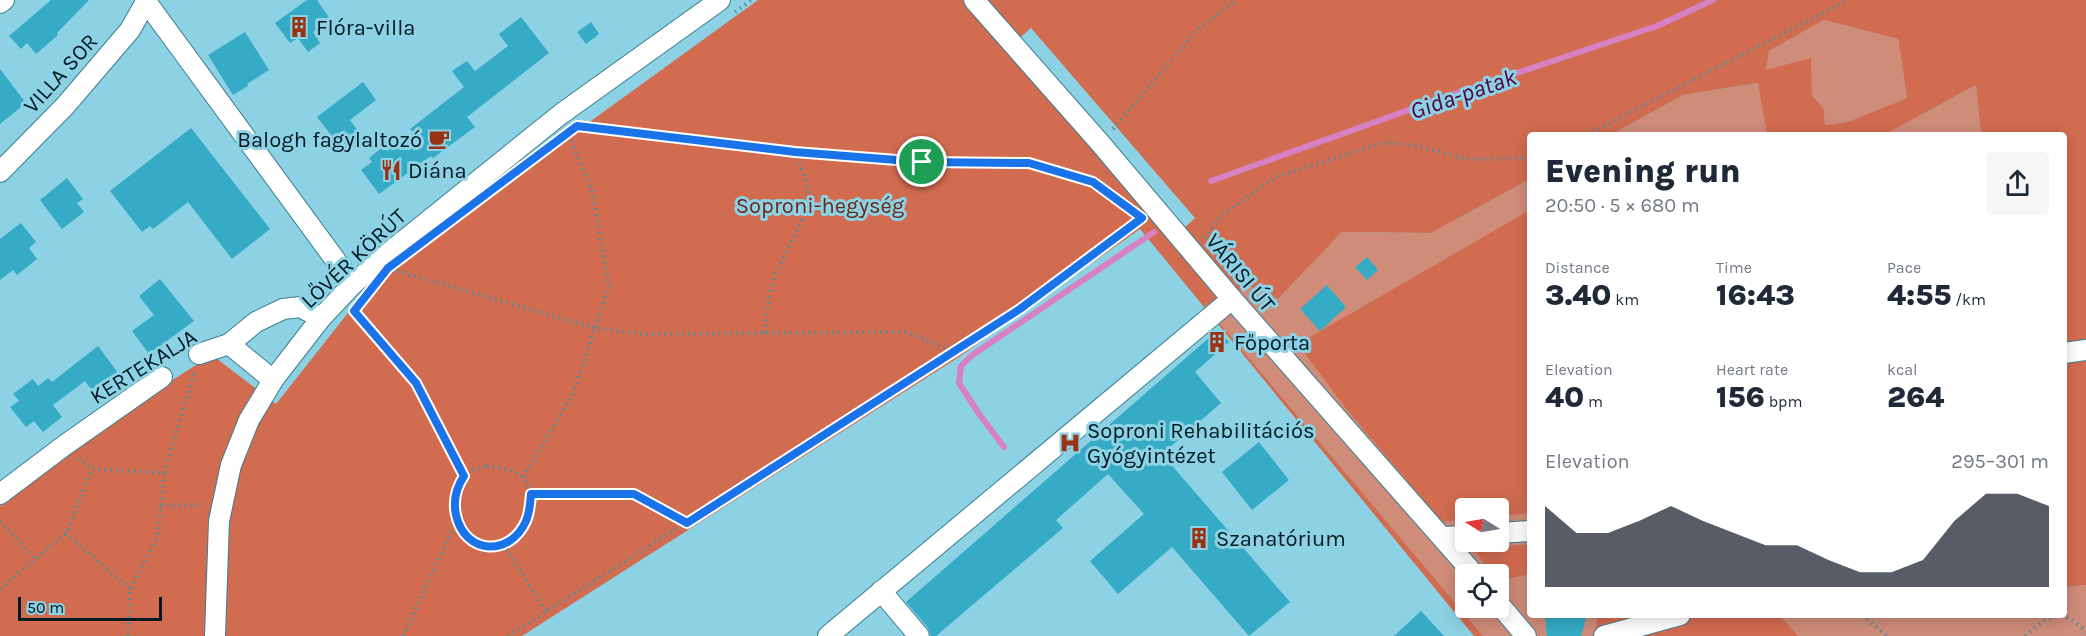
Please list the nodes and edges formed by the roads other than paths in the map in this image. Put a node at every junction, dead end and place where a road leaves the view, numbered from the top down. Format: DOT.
graph roads {
  1 [pos="4,0"];
  2 [pos="146,0"];
  3 [pos="974,0"];
  4 [pos="0,3"];
  5 [pos="725,8"];
  6 [pos="0,172"];
  7 [pos="353,284"];
  8 [pos="1232,299"];
  9 [pos="321,318"];
  10 [pos="229,344"];
  11 [pos="2086,350"];
  12 [pos="2067,353"];
  13 [pos="200,354"];
  14 [pos="162,377"];
  15 [pos="273,380"];
  16 [pos="0,494"];
  17 [pos="1527,531"];
  18 [pos="1509,532"];
  19 [pos="1455,536"];
  20 [pos="1442,537"];
  21 [pos="1465,564"];
  22 [pos="881,591"];
  23 [pos="1509,615"];
  24 [pos="1507,618"];
  25 [pos="1614,618"];
  26 [pos="1669,618"];
  27 [pos="215,636"];
  28 [pos="828,636"];
  29 [pos="919,636"];
  30 [pos="1515,636"];
  31 [pos="1526,636"];
  32 [pos="1603,636"];
  1 -- 4 [label="street"];
  2 -- 6 [label="street, VILLA SOR"];
  2 -- 7 [label="street"];
  3 -- 8 [label="street, VÁRISI ÚT"];
  5 -- 7 [label="street, LŐVÉR KÖRÚT"];
  7 -- 9 [label="street, LŐVÉR KÖRÚT"];
  8 -- 20 [label="street, VÁRISI ÚT"];
  8 -- 22 [label="street"];
  9 -- 10 [label="street, KERTEKALJA"];
  9 -- 15 [label="street, LŐVÉR KÖRÚT"];
  10 -- 13 [label="street, KERTEKALJA"];
  10 -- 15 [label="street"];
  11 -- 12 [label="street"];
  14 -- 16 [label="street, KERTEKALJA"];
  15 -- 27 [label="street, LŐVÉR KÖRÚT"];
  17 -- 18 [label="street"];
  19 -- 20 [label="street"];
  20 -- 21 [label="street, VÁRISI ÚT"];
  22 -- 28 [label="street"];
  22 -- 29 [label="street"];
  23 -- 31 [label="street"];
  24 -- 30 [label="street"];
  25 -- 32 [label="street"];
  26 -- 32 [label="street"];
}
